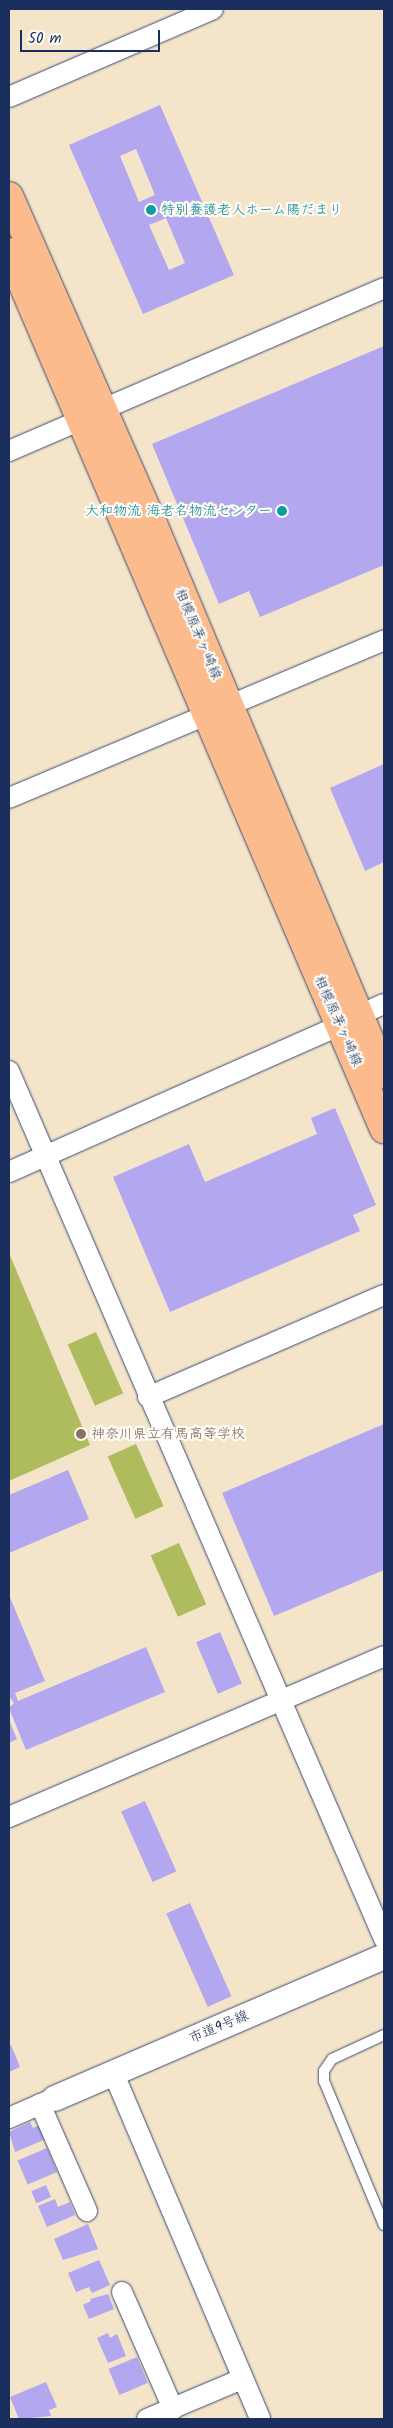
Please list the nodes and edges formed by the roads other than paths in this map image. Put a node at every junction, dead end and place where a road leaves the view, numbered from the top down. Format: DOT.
graph roads {
  1 [pos="213,9"];
  2 [pos="9,97"];
  3 [pos="9,196"];
  4 [pos="9,252"];
  5 [pos="384,288"];
  6 [pos="91,415"];
  7 [pos="9,451"];
  8 [pos="384,640"];
  9 [pos="219,711"];
  10 [pos="9,798"];
  11 [pos="384,1004"];
  12 [pos="350,1020"];
  13 [pos="9,1071"];
  14 [pos="384,1074"];
  15 [pos="384,1129"];
  16 [pos="45,1156"];
  17 [pos="9,1172"];
  18 [pos="384,1295"];
  19 [pos="148,1397"];
  20 [pos="384,1656"];
  21 [pos="283,1701"];
  22 [pos="9,1817"];
  23 [pos="384,1939"];
  24 [pos="384,1956"];
  25 [pos="384,2035"];
  26 [pos="112,2072"];
  27 [pos="47,2101"];
  28 [pos="9,2118"];
  29 [pos="88,2211"];
  30 [pos="384,2225"];
  31 [pos="122,2292"];
  32 [pos="242,2379"];
  33 [pos="173,2409"];
  34 [pos="148,2419"];
  35 [pos="260,2419"];
  1 -- 2 [label="street"];
  3 -- 6 [label="main road, 相模原茅ヶ崎線"];
  4 -- 6 [label="main road, 相模原茅ヶ崎線"];
  5 -- 6 [label="street"];
  6 -- 7 [label="street"];
  6 -- 9 [label="main road, 相模原茅ヶ崎線"];
  8 -- 9 [label="street"];
  9 -- 10 [label="street"];
  9 -- 12 [label="main road, 相模原茅ヶ崎線"];
  11 -- 12 [label="street"];
  12 -- 14 [label="main road, 相模原茅ヶ崎線"];
  12 -- 15 [label="main road, 相模原茅ヶ崎線"];
  12 -- 16 [label="street"];
  13 -- 16 [label="street"];
  16 -- 17 [label="street"];
  16 -- 19 [label="street"];
  18 -- 19 [label="street"];
  19 -- 21 [label="street"];
  20 -- 21 [label="street"];
  21 -- 22 [label="street"];
  21 -- 23 [label="street"];
  24 -- 26 [label="street, 市道9号線"];
  25 -- 30 [label="lane"];
  26 -- 27 [label="street, 市道9号線"];
  26 -- 32 [label="street"];
  27 -- 28 [label="street"];
  27 -- 29 [label="street"];
  31 -- 33 [label="street"];
  32 -- 33 [label="street"];
  32 -- 35 [label="street"];
  33 -- 34 [label="street"];
}
